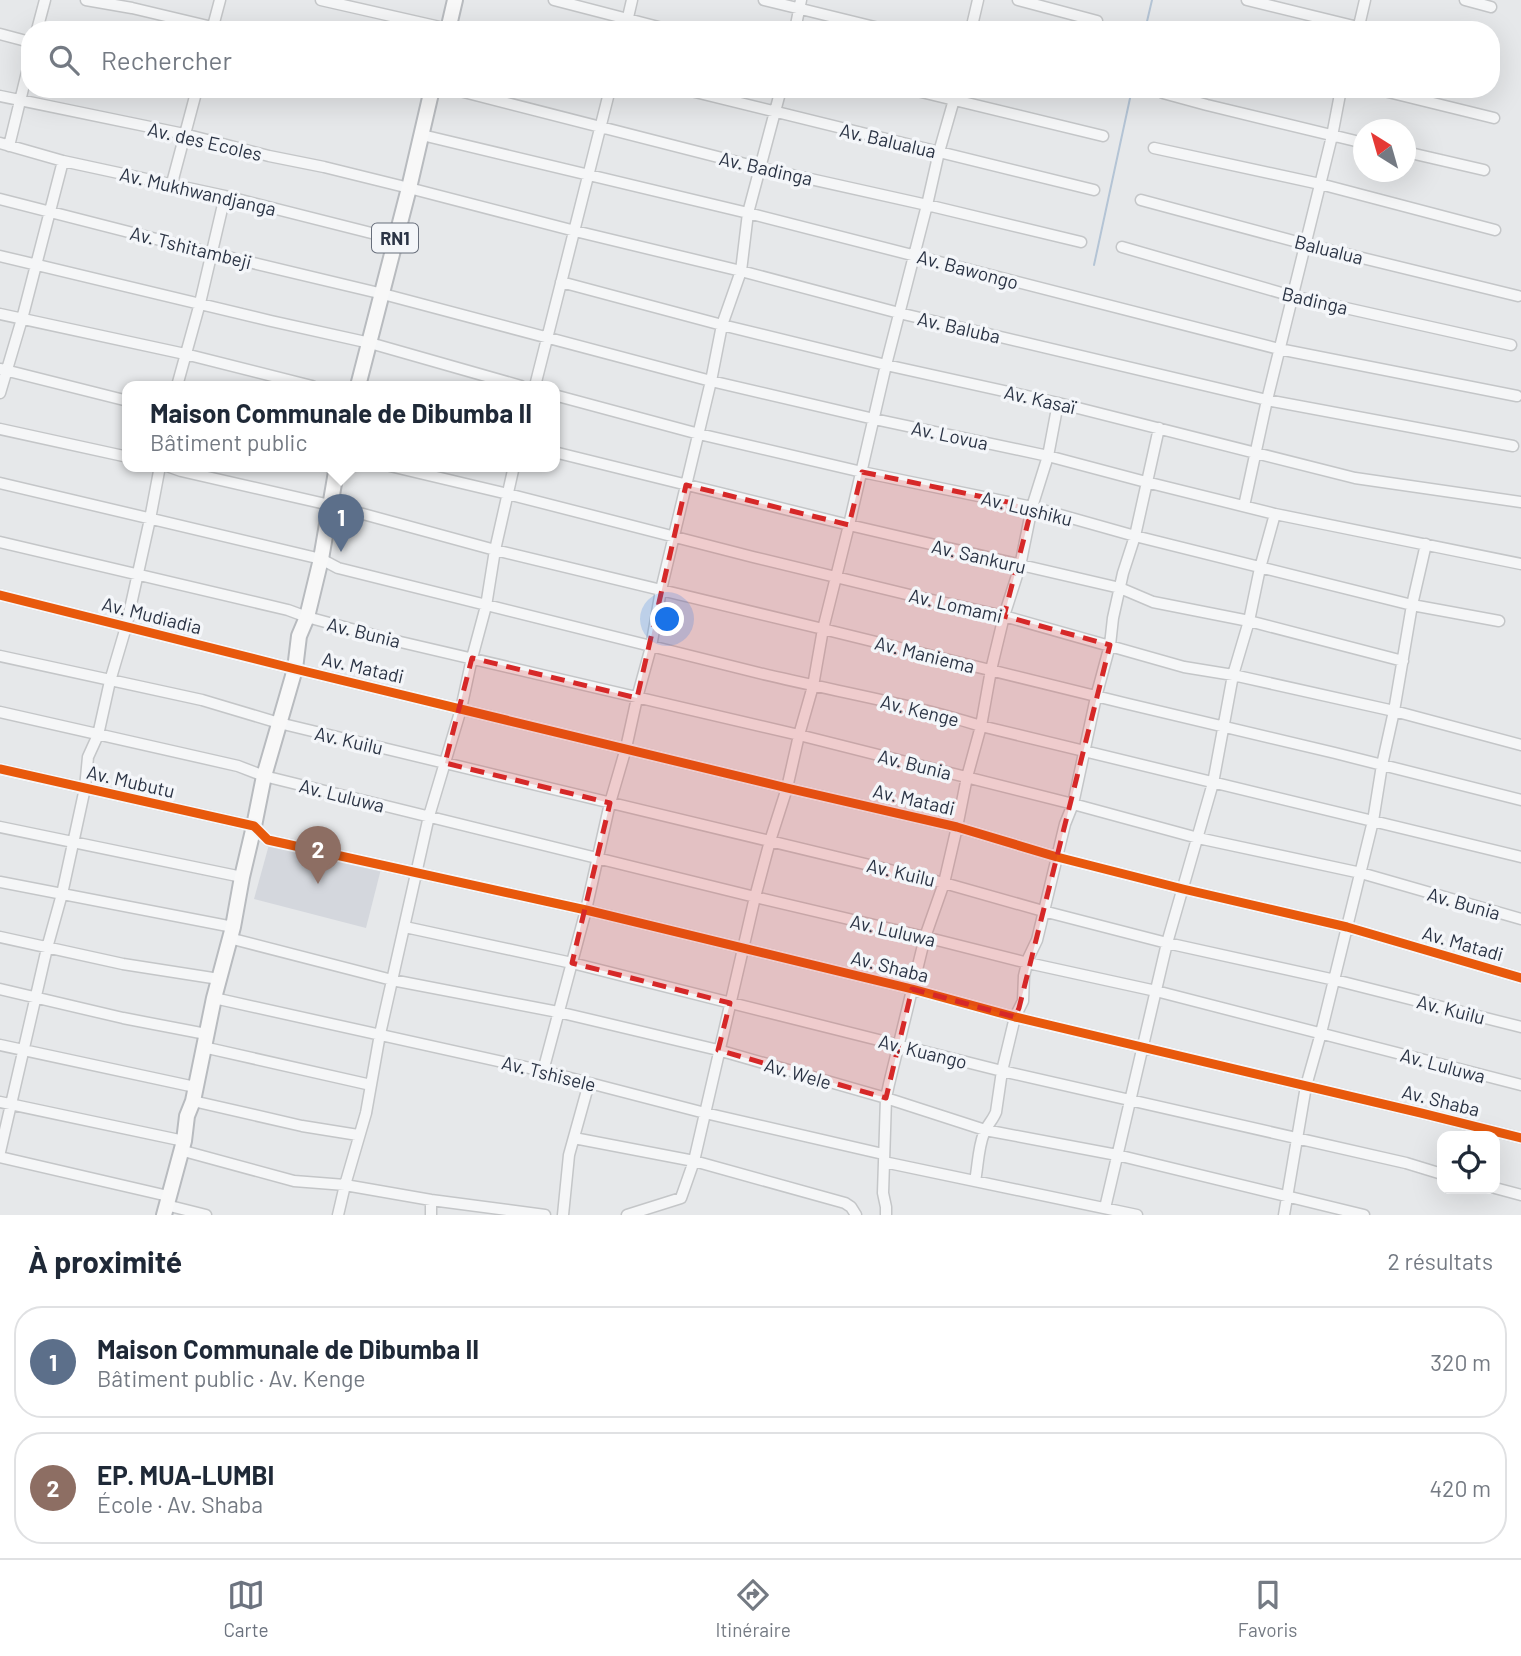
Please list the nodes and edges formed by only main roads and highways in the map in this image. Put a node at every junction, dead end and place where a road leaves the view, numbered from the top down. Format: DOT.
graph roads {
  1 [pos="455,0"];
  2 [pos="451,21"];
  3 [pos="430,98"];
  4 [pos="359,381"];
  5 [pos="336,472"];
  6 [pos="166,1205"];
  1 -- 2 [label="highway"];
  3 -- 4 [label="highway, RN1"];
  5 -- 6 [label="highway"];
}
